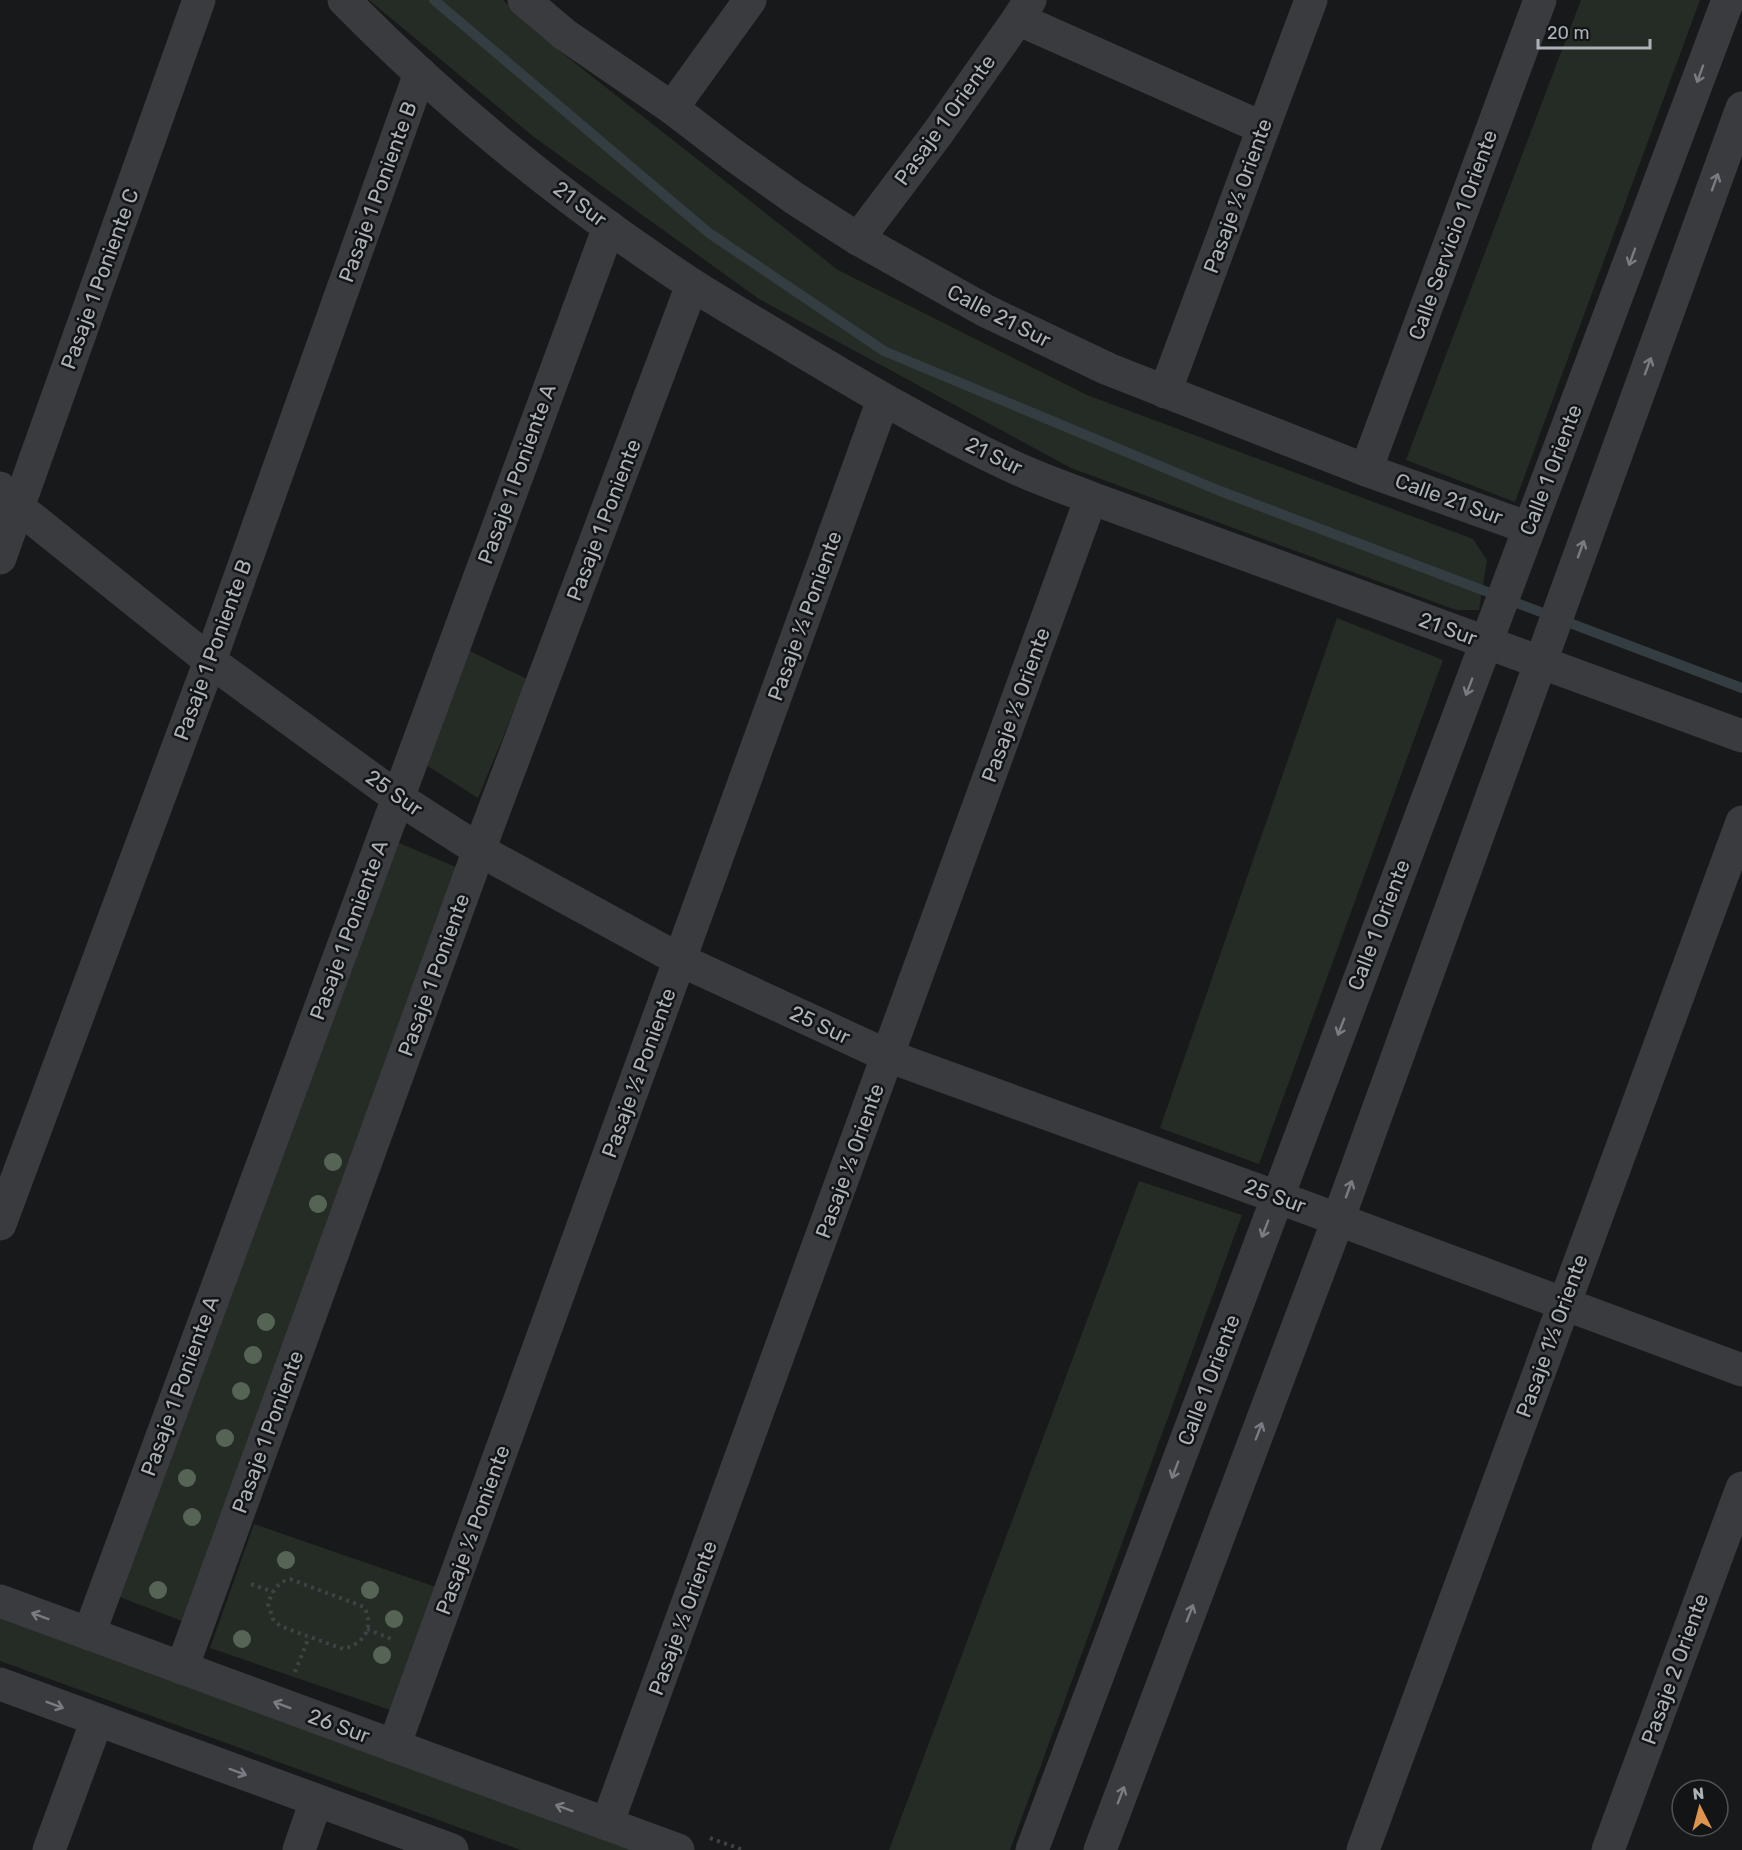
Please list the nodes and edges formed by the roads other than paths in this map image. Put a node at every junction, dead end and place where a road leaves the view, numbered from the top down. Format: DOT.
graph roads {
  1 [pos="199,0"];
  2 [pos="344,0"];
  3 [pos="524,0"];
  4 [pos="750,0"];
  5 [pos="1311,0"];
  6 [pos="1540,0"];
  7 [pos="1728,0"];
  8 [pos="1024,10"];
  9 [pos="420,74"];
  10 [pos="672,108"];
  11 [pos="1742,108"];
  12 [pos="1263,128"];
  13 [pos="609,226"];
  14 [pos="858,239"];
  15 [pos="692,285"];
  16 [pos="1165,392"];
  17 [pos="883,400"];
  18 [pos="1366,470"];
  19 [pos="9,498"];
  20 [pos="1091,498"];
  21 [pos="1529,528"];
  22 [pos="0,558"];
  23 [pos="1485,642"];
  24 [pos="210,661"];
  25 [pos="1540,662"];
  26 [pos="1742,736"];
  27 [pos="398,798"];
  28 [pos="1742,822"];
  29 [pos="479,850"];
  30 [pos="680,960"];
  31 [pos="888,1056"];
  32 [pos="1277,1197"];
  33 [pos="1338,1220"];
  34 [pos="0,1224"];
  35 [pos="1564,1304"];
  36 [pos="1742,1370"];
  37 [pos="1742,1488"];
  38 [pos="0,1601"];
  39 [pos="89,1634"];
  40 [pos="182,1668"];
  41 [pos="0,1684"];
  42 [pos="97,1720"];
  43 [pos="394,1746"];
  44 [pos="316,1801"];
  45 [pos="608,1824"];
  46 [pos="49,1850"];
  47 [pos="298,1850"];
  48 [pos="452,1850"];
  49 [pos="678,1850"];
  50 [pos="1032,1850"];
  51 [pos="1100,1850"];
  52 [pos="1363,1850"];
  53 [pos="1608,1850"];
  1 -- 19 [label="street, Pasaje 1 Poniente C"];
  2 -- 9 [label="street, 21 Sur"];
  3 -- 10 [label="street, Calle 21 Sur"];
  4 -- 10 [label="street"];
  5 -- 12 [label="street, Pasaje ½ Oriente"];
  6 -- 18 [label="street, Calle Servicio 1 Oriente"];
  7 -- 21 [label="street, Calle 1 Oriente, one-way"];
  8 -- 12 [label="street"];
  8 -- 14 [label="street, Pasaje 1 Oriente"];
  9 -- 13 [label="street, 21 Sur"];
  9 -- 24 [label="street, Pasaje 1 Poniente B"];
  10 -- 14 [label="street, Calle 21 Sur"];
  25 -- 11 [label="street, one-way"];
  12 -- 16 [label="street, Pasaje ½ Oriente"];
  13 -- 15 [label="street, 21 Sur"];
  13 -- 27 [label="street, Pasaje 1 Poniente A"];
  14 -- 16 [label="street, Calle 21 Sur"];
  15 -- 17 [label="street, 21 Sur"];
  15 -- 29 [label="street, Pasaje 1 Poniente"];
  16 -- 18 [label="street, Calle 21 Sur"];
  17 -- 20 [label="street, 21 Sur"];
  17 -- 30 [label="street, Pasaje ½ Poniente"];
  18 -- 21 [label="street, Calle 21 Sur"];
  19 -- 22 [label="street, Pasaje 1 Poniente C"];
  19 -- 24 [label="street, 25 Sur"];
  20 -- 23 [label="street, 21 Sur"];
  20 -- 31 [label="street, Pasaje ½ Oriente"];
  21 -- 23 [label="street, Calle 1 Oriente"];
  23 -- 25 [label="street, 21 Sur"];
  23 -- 32 [label="street, Calle 1 Oriente, one-way"];
  24 -- 27 [label="street, 25 Sur"];
  24 -- 34 [label="street, Pasaje 1 Poniente B"];
  25 -- 26 [label="street, 21 Sur"];
  33 -- 25 [label="street, one-way"];
  27 -- 29 [label="street, 25 Sur"];
  27 -- 39 [label="street, Pasaje 1 Poniente A"];
  28 -- 35 [label="street, Pasaje 1½ Oriente"];
  29 -- 30 [label="street, 25 Sur"];
  29 -- 40 [label="street, Pasaje 1 Poniente"];
  30 -- 31 [label="street, 25 Sur"];
  30 -- 43 [label="street, Pasaje ½ Poniente"];
  31 -- 32 [label="street, 25 Sur"];
  31 -- 45 [label="street, Pasaje ½ Oriente"];
  32 -- 33 [label="street, 25 Sur"];
  32 -- 50 [label="street, Calle 1 Oriente, one-way"];
  33 -- 35 [label="street, 25 Sur"];
  51 -- 33 [label="street, one-way"];
  35 -- 36 [label="street, 25 Sur"];
  35 -- 52 [label="street, Pasaje 1½ Oriente"];
  37 -- 53 [label="street, Pasaje 2 Oriente"];
  39 -- 38 [label="street, 26 Sur, one-way"];
  39 -- 40 [label="street, 26 Sur"];
  43 -- 40 [label="street, 26 Sur, one-way"];
  41 -- 42 [label="street, one-way"];
  42 -- 44 [label="street, one-way"];
  42 -- 46 [label="street"];
  45 -- 43 [label="street, 26 Sur, one-way"];
  44 -- 47 [label="street"];
  44 -- 48 [label="street"];
  45 -- 49 [label="street, 26 Sur"];
}
